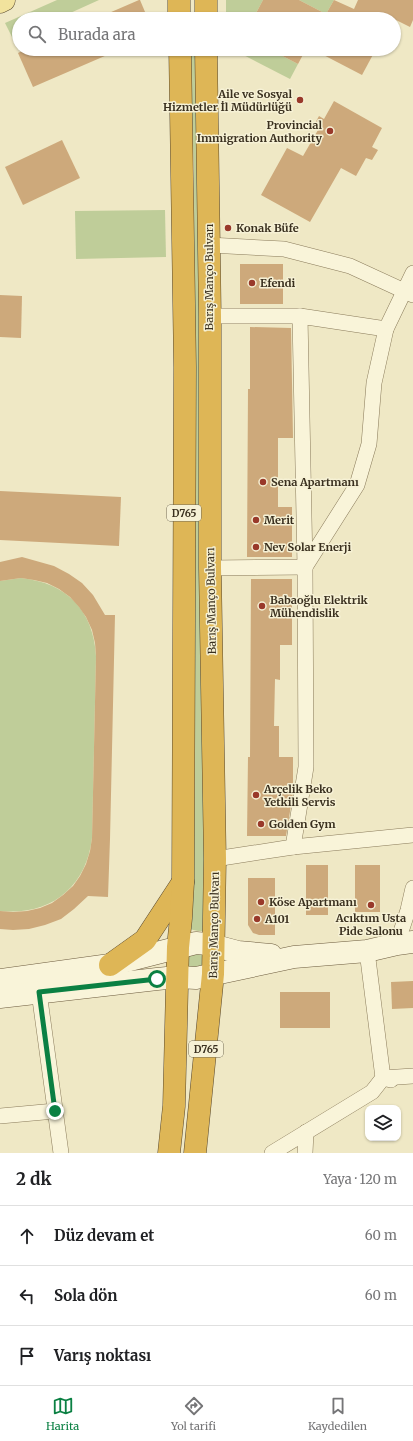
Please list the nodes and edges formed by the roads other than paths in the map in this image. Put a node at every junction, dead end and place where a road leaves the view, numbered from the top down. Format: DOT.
graph roads {
  1 [pos="4,0"];
  2 [pos="179,0"];
  3 [pos="206,0"];
  4 [pos="0,2"];
  5 [pos="179,12"];
  6 [pos="206,12"];
  7 [pos="180,56"];
  8 [pos="206,56"];
  9 [pos="209,245"];
  10 [pos="413,273"];
  11 [pos="409,293"];
  12 [pos="210,316"];
  13 [pos="300,316"];
  14 [pos="386,329"];
  15 [pos="305,567"];
  16 [pos="210,568"];
  17 [pos="413,835"];
  18 [pos="293,847"];
  19 [pos="215,859"];
  20 [pos="183,882"];
  21 [pos="413,888"];
  22 [pos="405,943"];
  23 [pos="214,946"];
  24 [pos="178,947"];
  25 [pos="368,951"];
  26 [pos="294,957"];
  27 [pos="110,965"];
  28 [pos="213,974"];
  29 [pos="177,977"];
  30 [pos="0,980"];
  31 [pos="39,992"];
  32 [pos="0,997"];
  33 [pos="413,1076"];
  34 [pos="383,1078"];
  35 [pos="413,1083"];
  36 [pos="55,1111"];
  37 [pos="0,1116"];
  38 [pos="306,1132"];
  39 [pos="61,1153"];
  40 [pos="169,1153"];
  41 [pos="195,1153"];
  42 [pos="272,1153"];
  43 [pos="305,1153"];
  1 -- 4 [label="main road"];
  2 -- 5 [label="highway"];
  3 -- 6 [label="highway"];
  7 -- 20 [label="highway, D765"];
  8 -- 9 [label="highway, Barış Manço Bulvarı / D765"];
  9 -- 11 [label="street"];
  9 -- 12 [label="highway, Barış Manço Bulvarı / D765"];
  10 -- 11 [label="street"];
  11 -- 14 [label="street"];
  12 -- 13 [label="street"];
  12 -- 16 [label="highway, Barış Manço Bulvarı / D765"];
  13 -- 14 [label="street"];
  13 -- 15 [label="street"];
  14 -- 15 [label="street"];
  15 -- 16 [label="street"];
  15 -- 18 [label="street"];
  16 -- 19 [label="highway, Barış Manço Bulvarı / D765"];
  17 -- 18 [label="street"];
  18 -- 19 [label="street"];
  19 -- 23 [label="highway, Barış Manço Bulvarı / D765"];
  20 -- 24 [label="highway, D765"];
  20 -- 27 [label="highway"];
  21 -- 22 [label="street"];
  22 -- 25 [label="street"];
  23 -- 24 [label="street"];
  23 -- 26 [label="street"];
  23 -- 28 [label="highway, Barış Manço Bulvarı / D765"];
  24 -- 27 [label="street"];
  24 -- 29 [label="highway, D765"];
  25 -- 26 [label="street"];
  25 -- 34 [label="street"];
  26 -- 28 [label="street"];
  27 -- 30 [label="street"];
  28 -- 29 [label="street"];
  28 -- 41 [label="highway, Barış Manço Bulvarı / D765"];
  29 -- 31 [label="street"];
  29 -- 40 [label="highway, D765"];
  31 -- 32 [label="street"];
  31 -- 36 [label="street"];
  33 -- 34 [label="street"];
  34 -- 35 [label="street"];
  34 -- 38 [label="street"];
  36 -- 37 [label="street"];
  36 -- 39 [label="street"];
  38 -- 42 [label="street"];
  38 -- 43 [label="street"];
}
